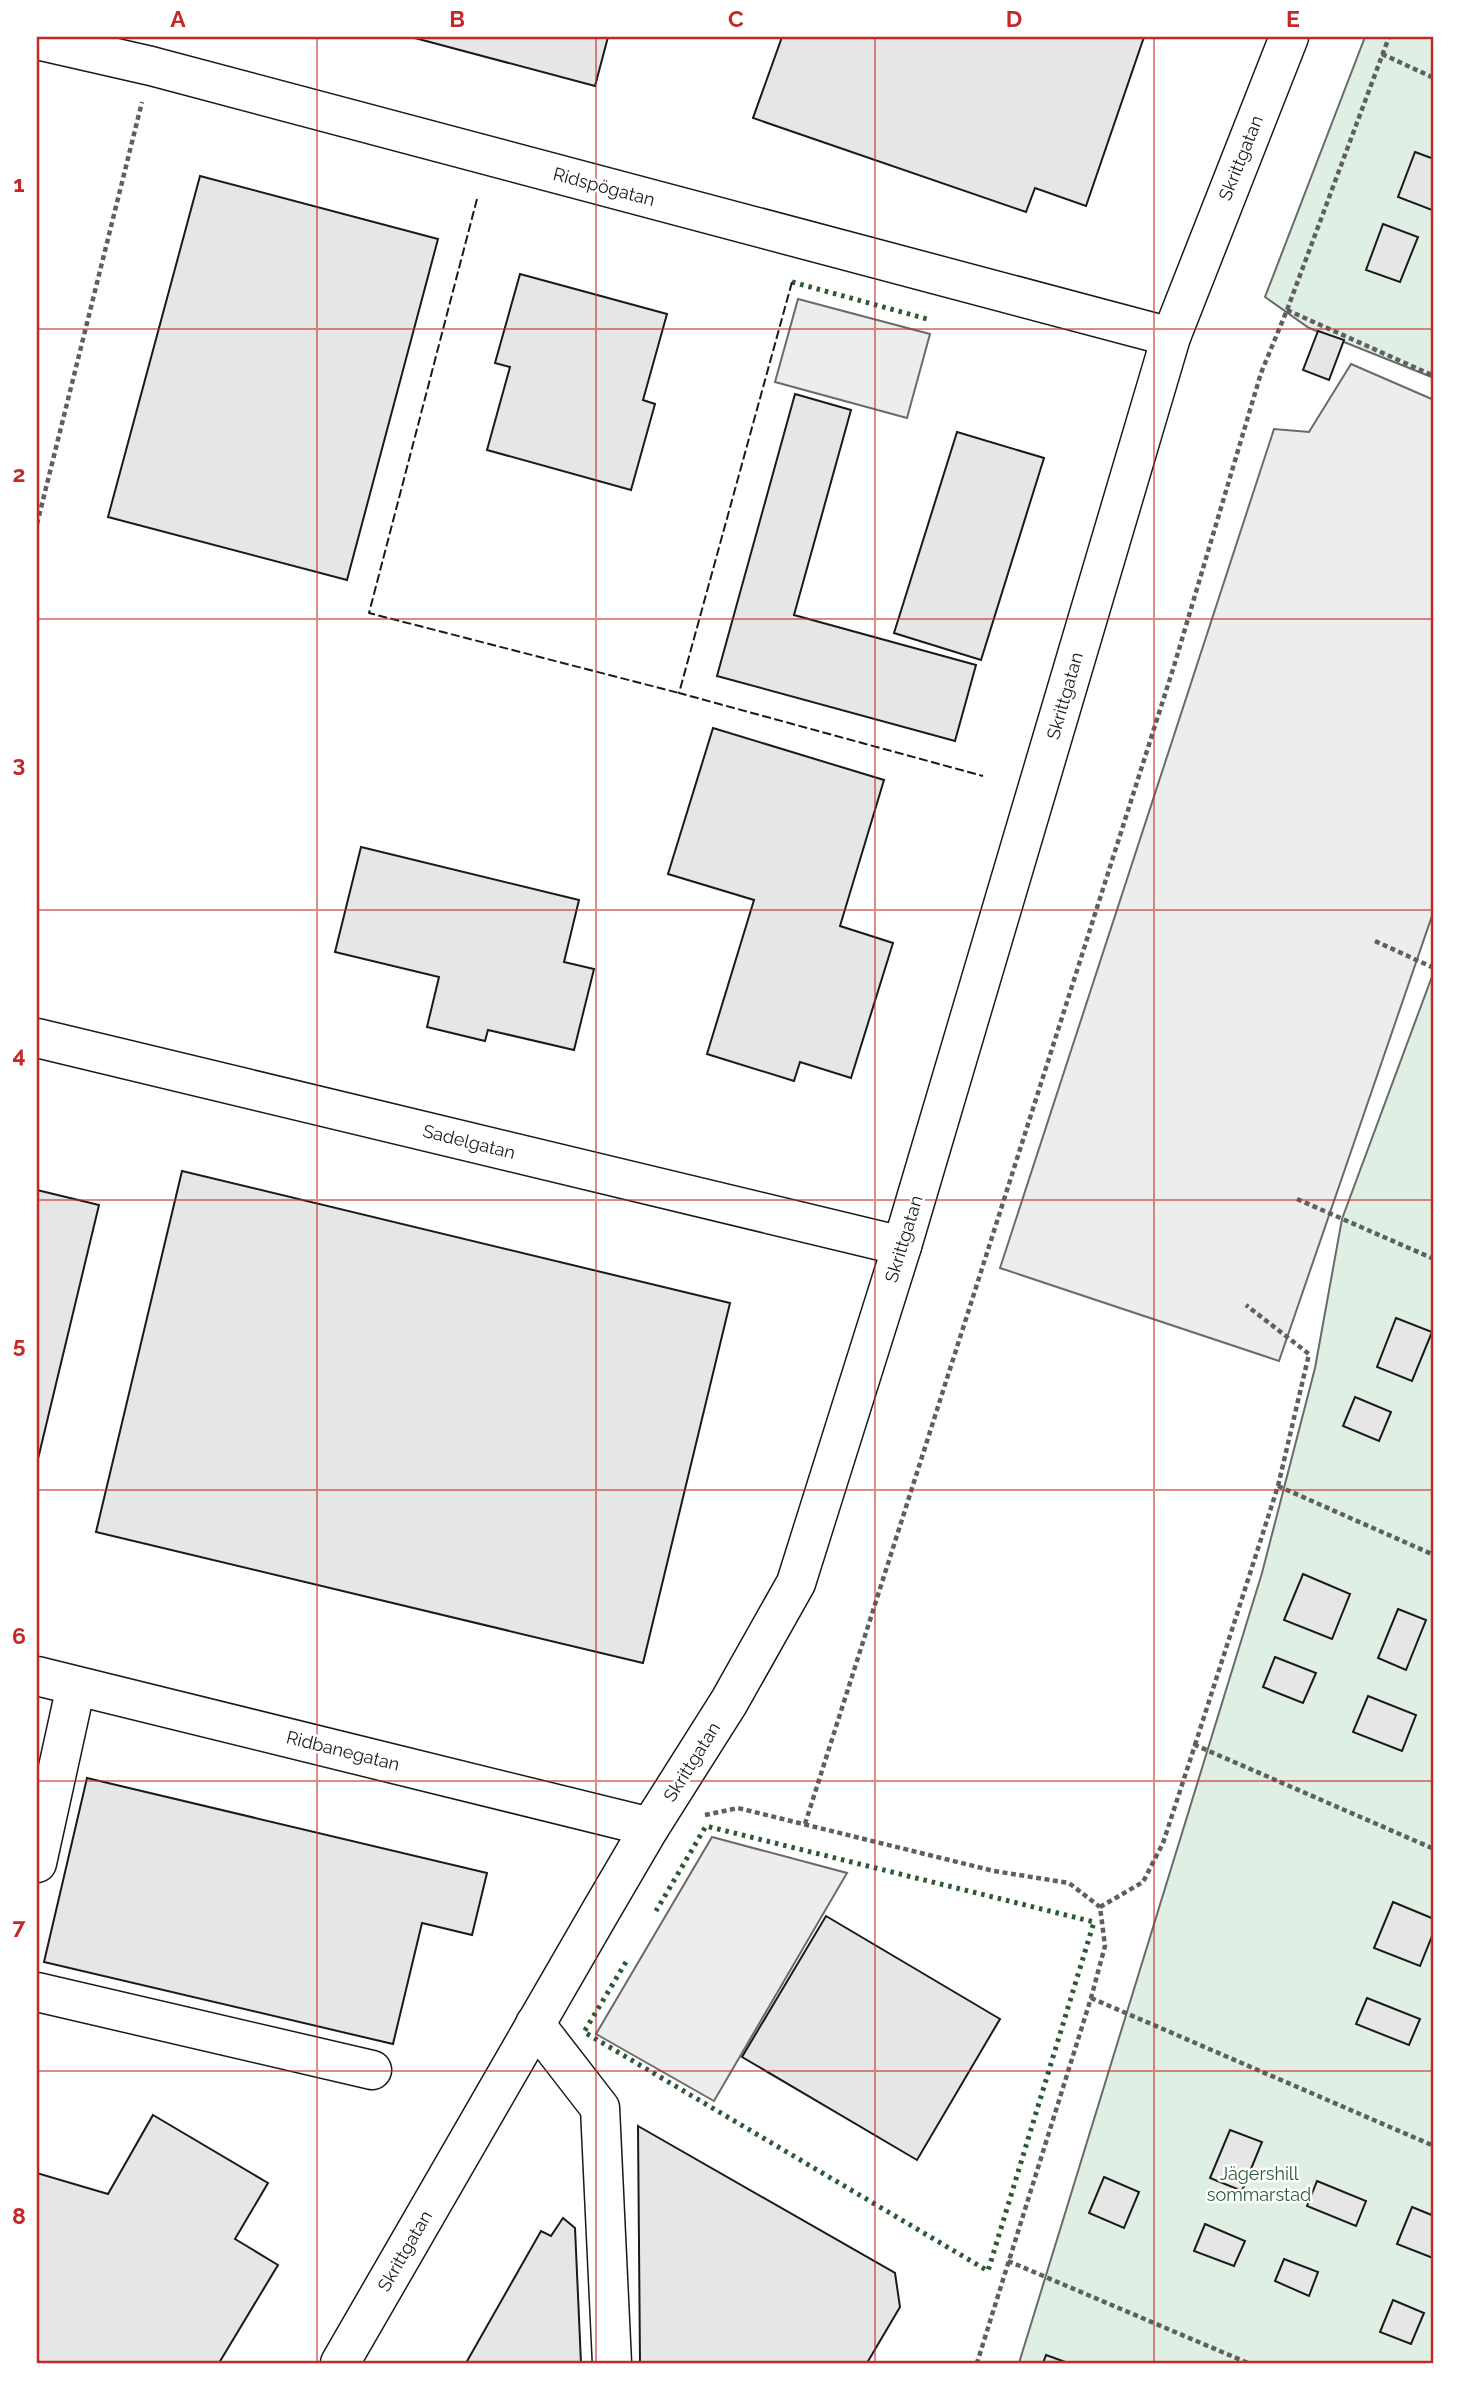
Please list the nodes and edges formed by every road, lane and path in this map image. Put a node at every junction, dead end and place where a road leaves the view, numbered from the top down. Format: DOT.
graph roads {
  1 [pos="1289,37"];
  2 [pos="1389,37"];
  3 [pos="37,40"];
  4 [pos="1382,54"];
  5 [pos="151,66"];
  6 [pos="1434,78"];
  7 [pos="1287,310"];
  8 [pos="1171,337"];
  9 [pos="1434,376"];
  10 [pos="37,524"];
  11 [pos="1375,941"];
  12 [pos="1434,968"];
  13 [pos="37,1038"];
  14 [pos="1297,1199"];
  15 [pos="902,1246"];
  16 [pos="1434,1259"];
  17 [pos="1246,1305"];
  18 [pos="1278,1486"];
  19 [pos="1434,1555"];
  20 [pos="37,1676"];
  21 [pos="76,1685"];
  22 [pos="1195,1745"];
  23 [pos="804,1824"];
  24 [pos="650,1827"];
  25 [pos="1434,1849"];
  26 [pos="37,1863"];
  27 [pos="1100,1907"];
  28 [pos="37,1992"];
  29 [pos="1091,1997"];
  30 [pos="536,2024"];
  31 [pos="372,2070"];
  32 [pos="1434,2146"];
  33 [pos="1008,2260"];
  34 [pos="340,2363"];
  35 [pos="612,2363"];
  36 [pos="977,2363"];
  37 [pos="1248,2363"];
  1 -- 8 [label="street, Skrittgatan"];
  2 -- 4 [label="path"];
  3 -- 5 [label="street, Ridspögatan"];
  4 -- 6 [label="path"];
  4 -- 7 [label="path"];
  5 -- 8 [label="street, Ridspögatan"];
  5 -- 10 [label="path"];
  7 -- 9 [label="path"];
  7 -- 23 [label="path"];
  8 -- 15 [label="street, Skrittgatan"];
  11 -- 12 [label="path"];
  13 -- 15 [label="street, Sadelgatan"];
  14 -- 16 [label="path"];
  15 -- 24 [label="street, Skrittgatan"];
  17 -- 18 [label="path"];
  18 -- 19 [label="path"];
  18 -- 22 [label="path"];
  20 -- 21 [label="street, Ridbanegatan"];
  21 -- 24 [label="street, Ridbanegatan"];
  21 -- 26 [label="street"];
  22 -- 25 [label="path"];
  22 -- 27 [label="path"];
  23 -- 24 [label="path"];
  23 -- 27 [label="path"];
  24 -- 30 [label="street, Skrittgatan"];
  27 -- 29 [label="path"];
  28 -- 31 [label="street"];
  29 -- 32 [label="path"];
  29 -- 33 [label="path"];
  30 -- 34 [label="street, Skrittgatan"];
  30 -- 35 [label="street"];
  33 -- 36 [label="path"];
  33 -- 37 [label="path"];
}
